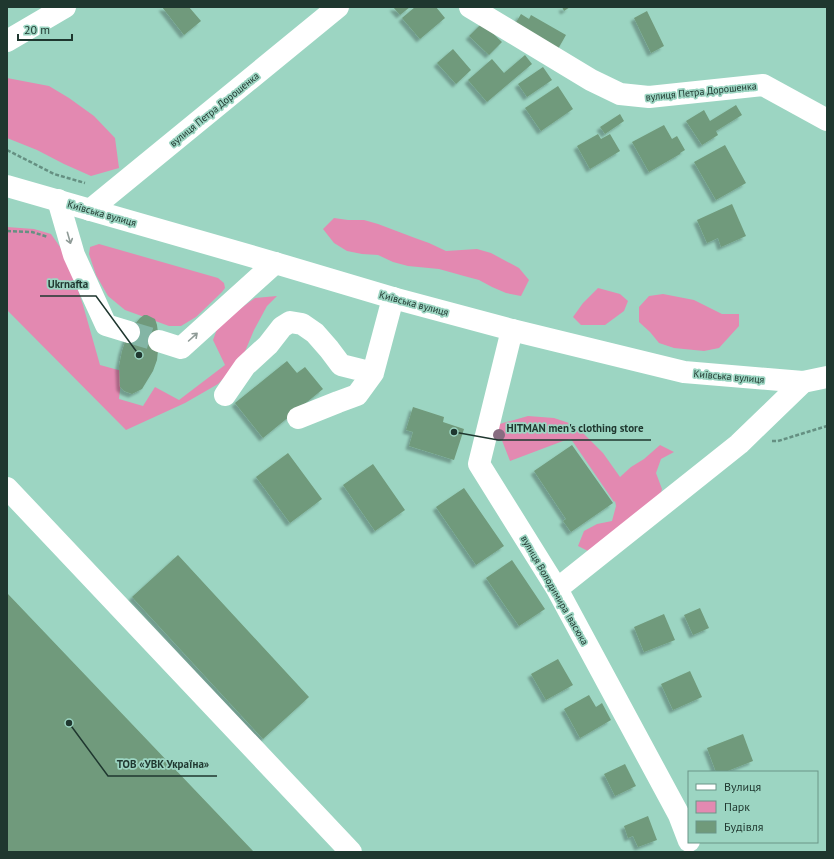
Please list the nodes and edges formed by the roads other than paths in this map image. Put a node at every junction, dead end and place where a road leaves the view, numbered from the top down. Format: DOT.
graph roads {
  1 [pos="65,7"];
  2 [pos="338,7"];
  3 [pos="470,7"];
  4 [pos="7,41"];
  5 [pos="827,120"];
  6 [pos="7,186"];
  7 [pos="58,200"];
  8 [pos="90,210"];
  9 [pos="275,263"];
  10 [pos="393,298"];
  11 [pos="512,330"];
  12 [pos="129,332"];
  13 [pos="159,341"];
  14 [pos="373,373"];
  15 [pos="827,377"];
  16 [pos="803,382"];
  17 [pos="225,395"];
  18 [pos="298,418"];
  19 [pos="7,488"];
  20 [pos="557,589"];
  21 [pos="688,838"];
  22 [pos="351,852"];
  1 -- 4 [label="main road"];
  2 -- 8 [label="main road, вулиця Петра Дорошенка"];
  3 -- 5 [label="main road, вулиця Петра Дорошенка"];
  6 -- 7 [label="main road, Київська вулиця"];
  7 -- 8 [label="main road, Київська вулиця"];
  7 -- 12 [label="main road, one-way"];
  8 -- 9 [label="main road, Київська вулиця"];
  9 -- 10 [label="main road, Київська вулиця"];
  13 -- 9 [label="main road, one-way"];
  10 -- 11 [label="main road, Київська вулиця"];
  10 -- 14 [label="main road"];
  11 -- 16 [label="main road, Київська вулиця"];
  11 -- 20 [label="main road, вулиця Володимира Івасюка"];
  14 -- 17 [label="main road"];
  14 -- 18 [label="main road"];
  15 -- 16 [label="main road, Київська вулиця"];
  16 -- 20 [label="main road"];
  19 -- 22 [label="main road"];
  20 -- 21 [label="main road, вулиця Володимира Івасюка"];
}
